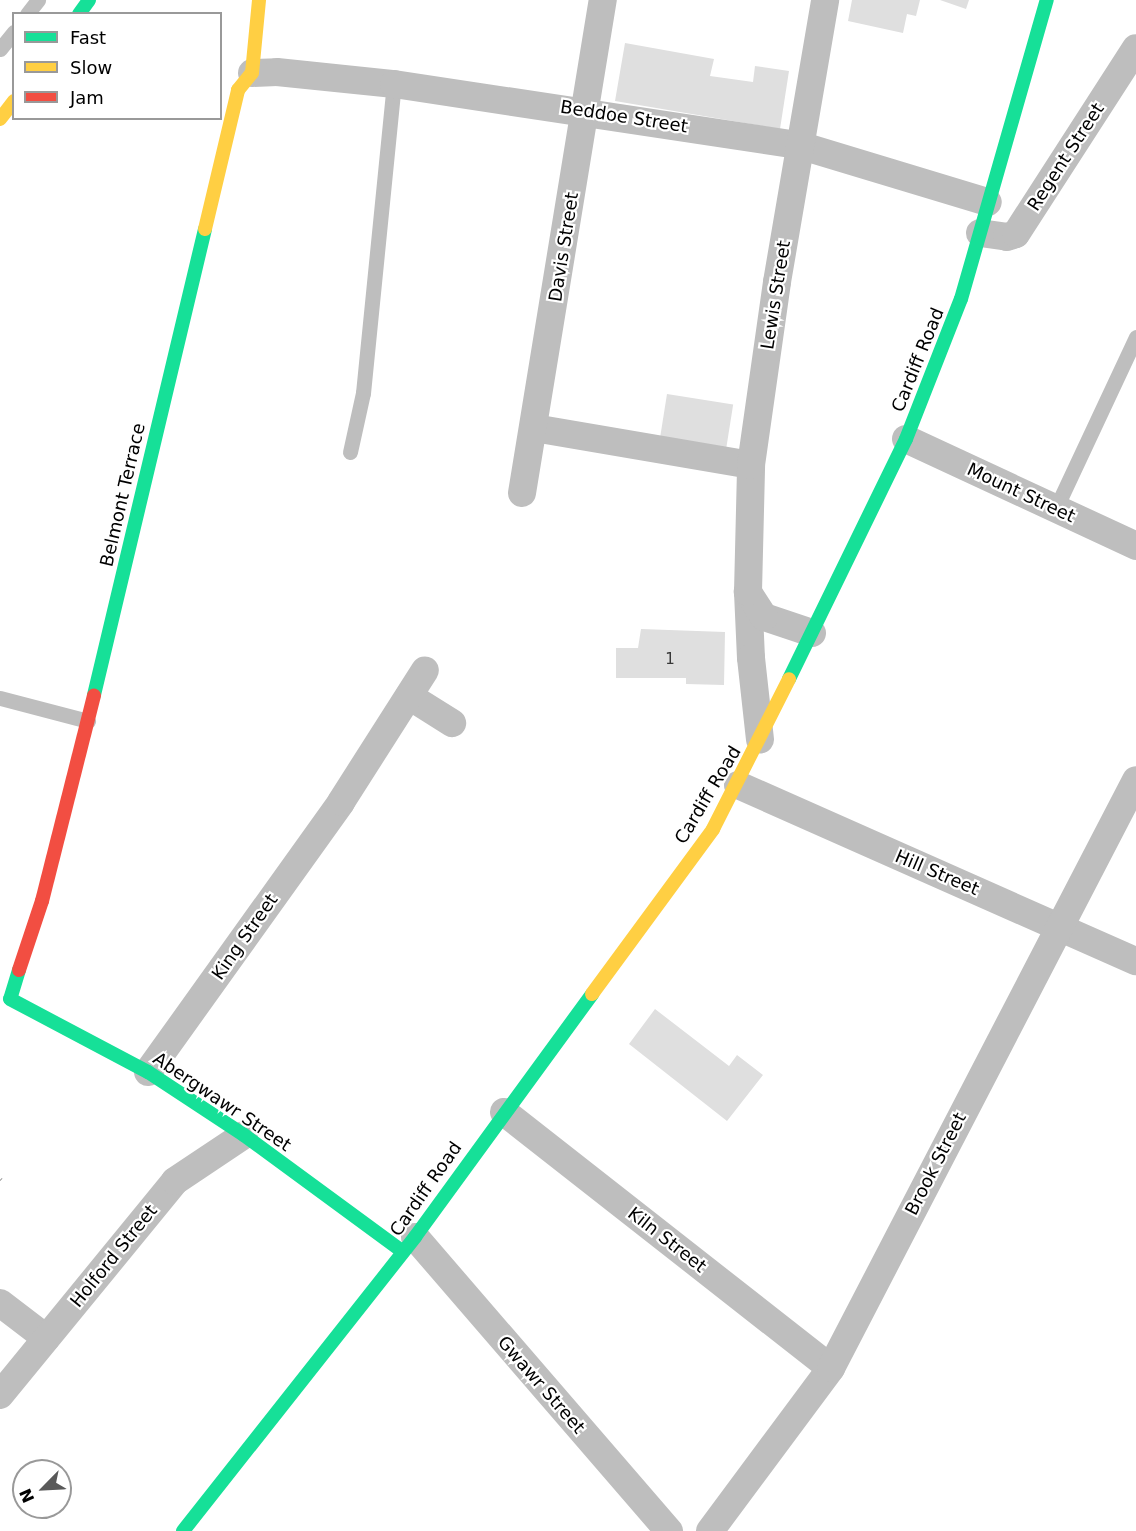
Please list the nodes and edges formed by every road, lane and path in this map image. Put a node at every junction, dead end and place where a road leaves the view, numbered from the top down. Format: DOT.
graph roads {
  1 [pos="38,0"];
  2 [pos="259,0"];
  3 [pos="603,0"];
  4 [pos="825,0"];
  5 [pos="1047,0"];
  6 [pos="29,12"];
  7 [pos="12,34"];
  8 [pos="1136,48"];
  9 [pos="0,49"];
  10 [pos="252,73"];
  11 [pos="394,84"];
  12 [pos="12,104"];
  13 [pos="587,110"];
  14 [pos="0,119"];
  15 [pos="802,146"];
  16 [pos="988,202"];
  17 [pos="980,233"];
  18 [pos="1136,337"];
  19 [pos="534,428"];
  20 [pos="906,439"];
  21 [pos="350,452"];
  22 [pos="751,465"];
  23 [pos="522,493"];
  24 [pos="1055,510"];
  25 [pos="1136,546"];
  26 [pos="748,592"];
  27 [pos="812,633"];
  28 [pos="425,670"];
  29 [pos="409,696"];
  30 [pos="0,698"];
  31 [pos="88,721"];
  32 [pos="452,723"];
  33 [pos="760,740"];
  34 [pos="1136,780"];
  35 [pos="738,785"];
  36 [pos="1060,926"];
  37 [pos="1136,962"];
  38 [pos="10,999"];
  39 [pos="148,1072"];
  40 [pos="504,1112"];
  41 [pos="244,1135"];
  42 [pos="409,1245"];
  43 [pos="0,1303"];
  44 [pos="46,1338"];
  45 [pos="831,1368"];
  46 [pos="0,1395"];
  47 [pos="183,1531"];
  48 [pos="669,1531"];
  49 [pos="710,1531"];
  1 -- 6 [label="lane"];
  2 -- 10 [label="main road, Belmont Terrace"];
  3 -- 13 [label="street, Davis Street"];
  4 -- 15 [label="street, Lewis Street"];
  5 -- 16 [label="main road, Cardiff Road"];
  7 -- 9 [label="lane"];
  8 -- 17 [label="street, Regent Street"];
  10 -- 11 [label="street, Beddoe Street"];
  10 -- 31 [label="main road, Belmont Terrace"];
  11 -- 13 [label="street, Beddoe Street"];
  11 -- 21 [label="lane"];
  12 -- 14 [label="main road"];
  13 -- 15 [label="street, Beddoe Street"];
  13 -- 19 [label="street, Davis Street"];
  15 -- 16 [label="street, Beddoe Street"];
  15 -- 22 [label="street, Lewis Street"];
  16 -- 17 [label="main road, Cardiff Road"];
  17 -- 20 [label="main road, Cardiff Road"];
  18 -- 24 [label="lane"];
  19 -- 22 [label="street"];
  19 -- 23 [label="street, Davis Street"];
  20 -- 24 [label="street, Mount Street"];
  20 -- 27 [label="main road, Cardiff Road"];
  22 -- 26 [label="street, Lewis Street"];
  24 -- 25 [label="street, Mount Street"];
  26 -- 27 [label="street"];
  26 -- 33 [label="street, Lewis Street"];
  27 -- 33 [label="main road, Cardiff Road"];
  28 -- 29 [label="street, King Street"];
  29 -- 32 [label="street"];
  29 -- 39 [label="street, King Street"];
  30 -- 31 [label="lane"];
  31 -- 38 [label="main road, Belmont Terrace"];
  33 -- 35 [label="main road, Cardiff Road"];
  34 -- 36 [label="street, Brook Street"];
  35 -- 36 [label="street, Hill Street"];
  35 -- 40 [label="main road, Cardiff Road"];
  36 -- 37 [label="street, Hill Street"];
  36 -- 45 [label="street, Brook Street"];
  38 -- 39 [label="main road, Abergwawr Street"];
  39 -- 41 [label="main road, Abergwawr Street"];
  40 -- 42 [label="main road, Cardiff Road"];
  40 -- 45 [label="street, Kiln Street"];
  41 -- 42 [label="main road, Abergwawr Street"];
  41 -- 44 [label="street, Holford Street"];
  42 -- 47 [label="main road, Cardiff Road"];
  42 -- 48 [label="street, Gwawr Street"];
  43 -- 44 [label="street"];
  44 -- 46 [label="street, Holford Street"];
  45 -- 49 [label="street, Brook Street"];
}
